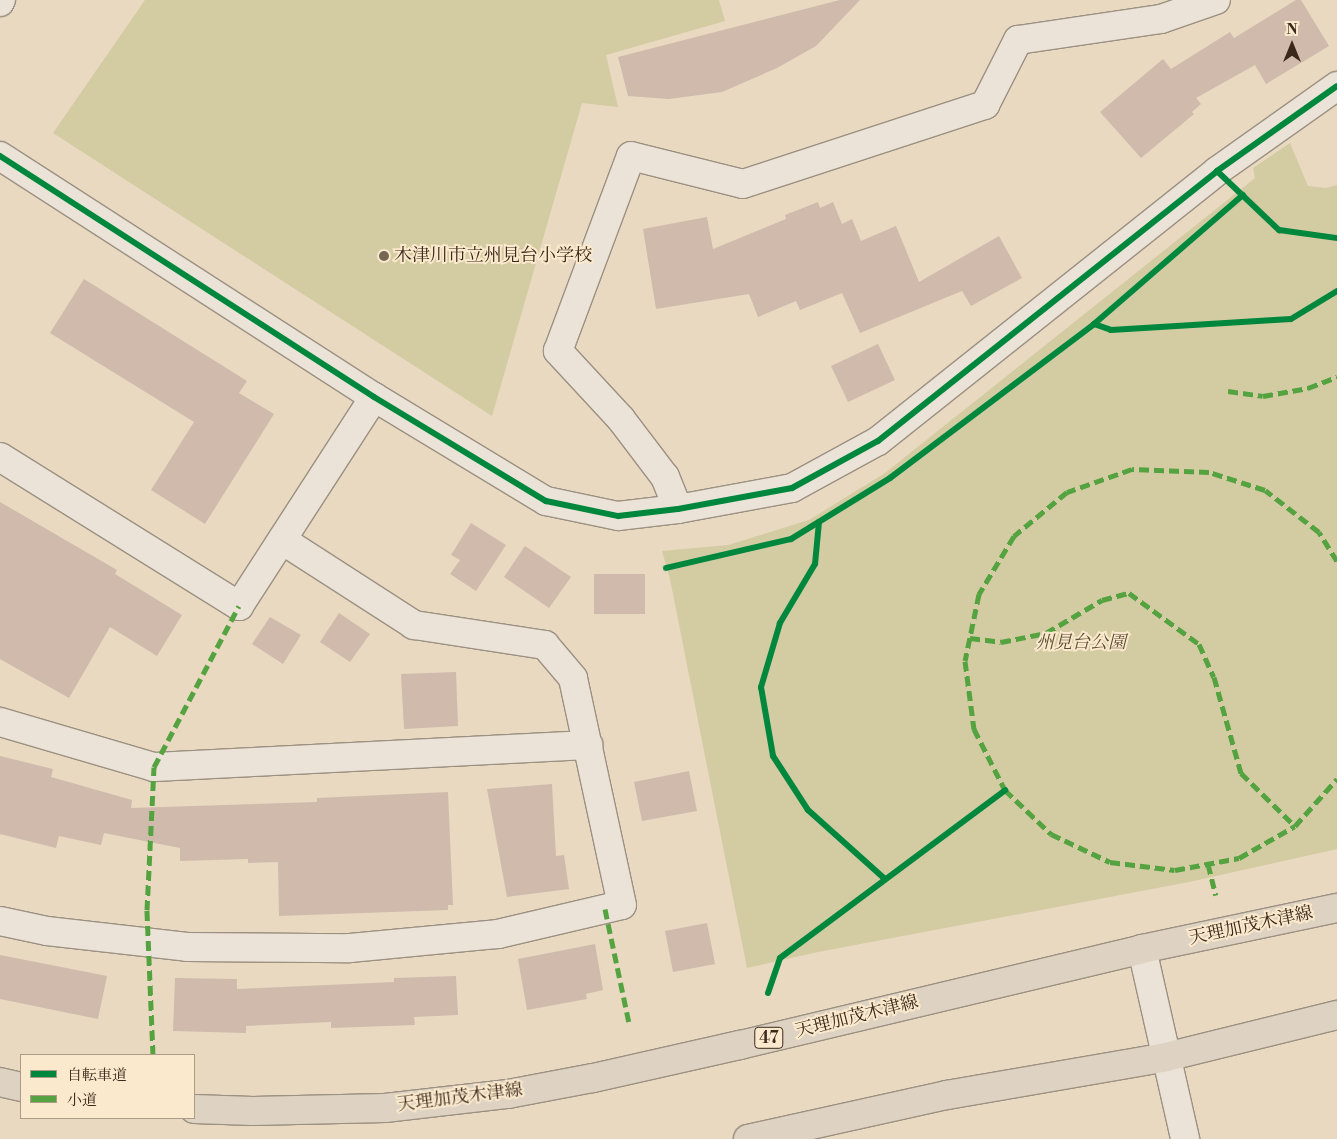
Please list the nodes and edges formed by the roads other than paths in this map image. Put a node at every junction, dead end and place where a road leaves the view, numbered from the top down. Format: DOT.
graph roads {
  1 [pos="1216,0"];
  2 [pos="1337,86"];
  3 [pos="0,156"];
  4 [pos="374,397"];
  5 [pos="0,457"];
  6 [pos="678,509"];
  7 [pos="282,540"];
  8 [pos="0,722"];
  9 [pos="588,746"];
  10 [pos="1337,908"];
  11 [pos="0,921"];
  12 [pos="1142,949"];
  13 [pos="1337,1015"];
  14 [pos="1166,1057"];
  15 [pos="0,1082"];
  16 [pos="20,1087"];
  17 [pos="195,1109"];
  18 [pos="748,1139"];
  19 [pos="1185,1139"];
  1 -- 6 [label="street"];
  2 -- 6 [label="street"];
  3 -- 4 [label="street"];
  4 -- 6 [label="street"];
  4 -- 7 [label="street"];
  5 -- 7 [label="street"];
  7 -- 9 [label="street"];
  8 -- 9 [label="street"];
  9 -- 11 [label="street"];
  10 -- 12 [label="main road, 天理加茂木津線 / 47"];
  12 -- 14 [label="street"];
  12 -- 17 [label="main road, 天理加茂木津線 / 47"];
  13 -- 14 [label="main road"];
  14 -- 18 [label="main road"];
  14 -- 19 [label="street"];
  15 -- 16 [label="main road"];
}
